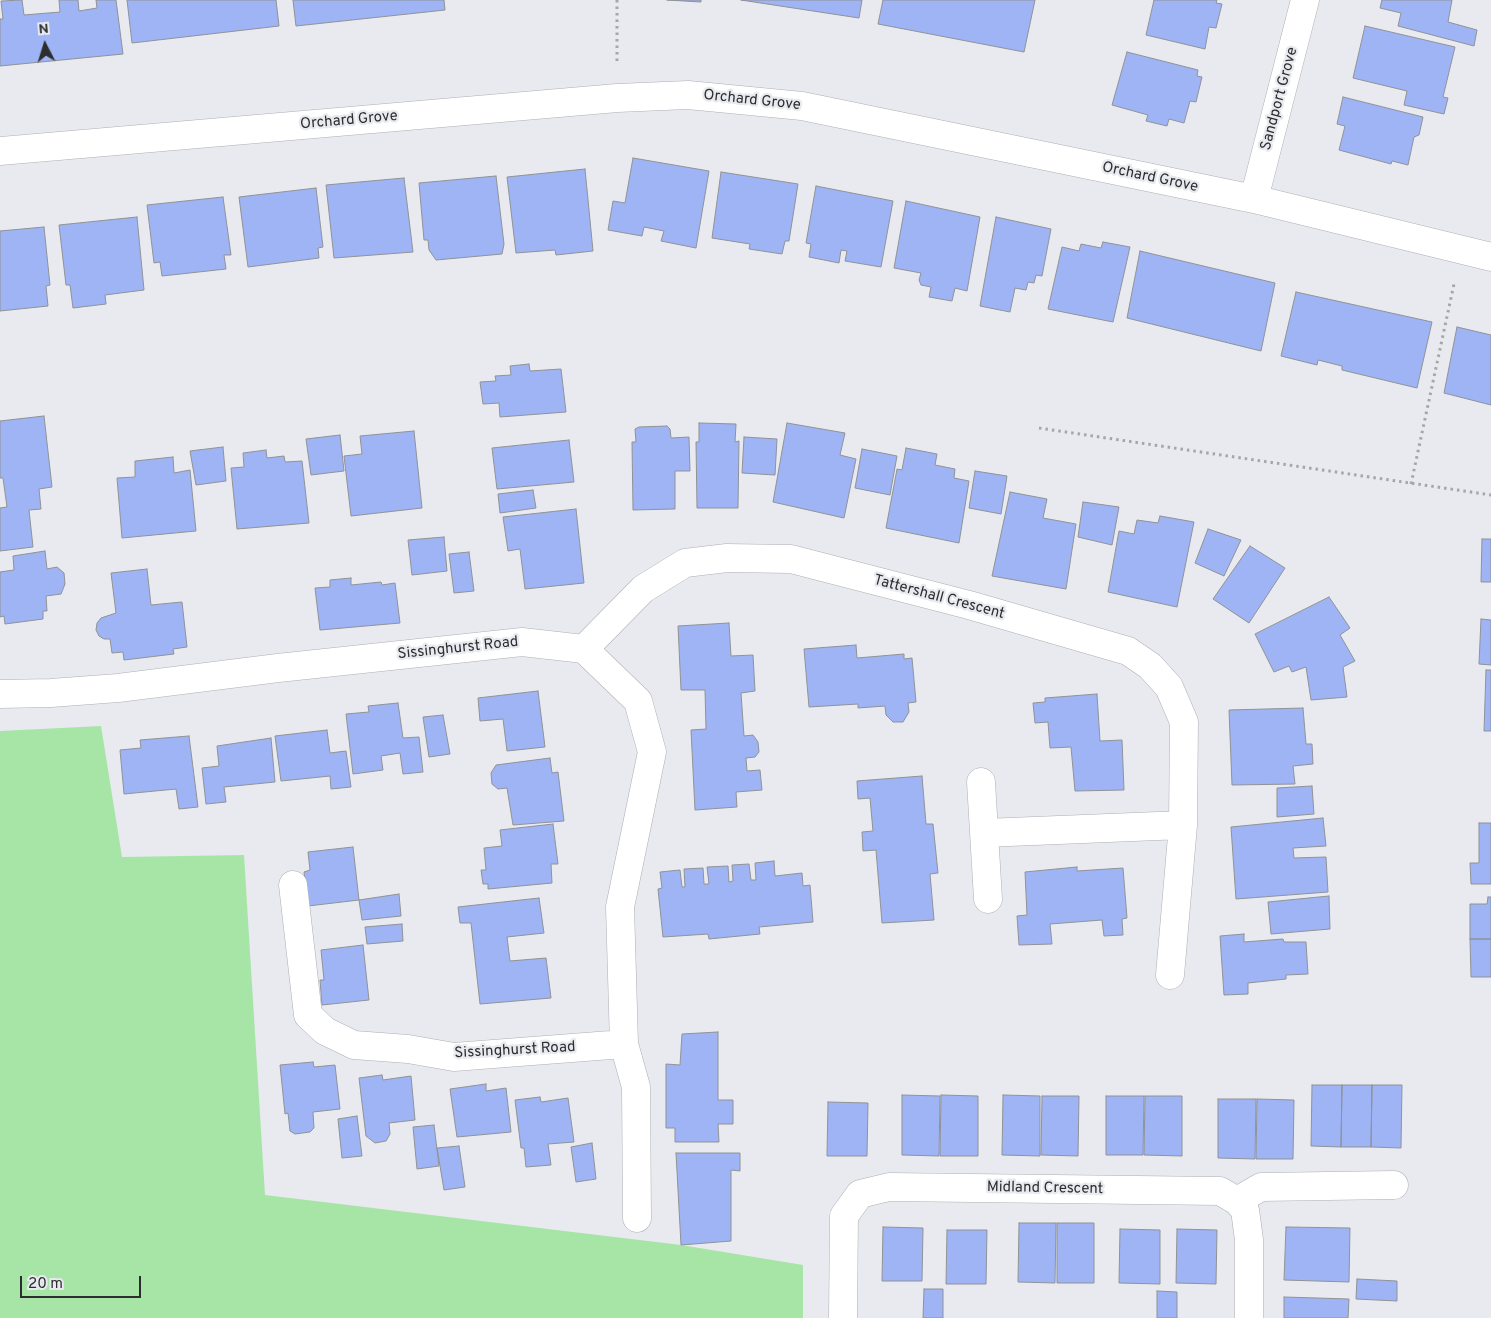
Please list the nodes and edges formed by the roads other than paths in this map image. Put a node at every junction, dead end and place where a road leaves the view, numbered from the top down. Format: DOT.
graph roads {
  1 [pos="1306,0"];
  2 [pos="0,151"];
  3 [pos="1254,199"];
  4 [pos="1491,257"];
  5 [pos="584,649"];
  6 [pos="0,694"];
  7 [pos="981,782"];
  8 [pos="1182,825"];
  9 [pos="984,833"];
  10 [pos="293,885"];
  11 [pos="988,899"];
  12 [pos="1170,975"];
  13 [pos="624,1044"];
  14 [pos="1394,1185"];
  15 [pos="1237,1201"];
  16 [pos="637,1218"];
  17 [pos="843,1318"];
  18 [pos="1249,1318"];
  1 -- 3 [label="street, Sandport Grove"];
  2 -- 3 [label="street, Orchard Grove"];
  3 -- 4 [label="street, Orchard Grove"];
  5 -- 6 [label="street, Sissinghurst Road"];
  5 -- 8 [label="street, Tattershall Crescent"];
  5 -- 13 [label="street"];
  7 -- 9 [label="street"];
  8 -- 9 [label="street"];
  8 -- 12 [label="street, Tattershall Crescent"];
  9 -- 11 [label="street"];
  10 -- 13 [label="street, Sissinghurst Road"];
  13 -- 16 [label="street"];
  14 -- 15 [label="street"];
  15 -- 17 [label="street, Midland Crescent"];
  15 -- 18 [label="street"];
}
